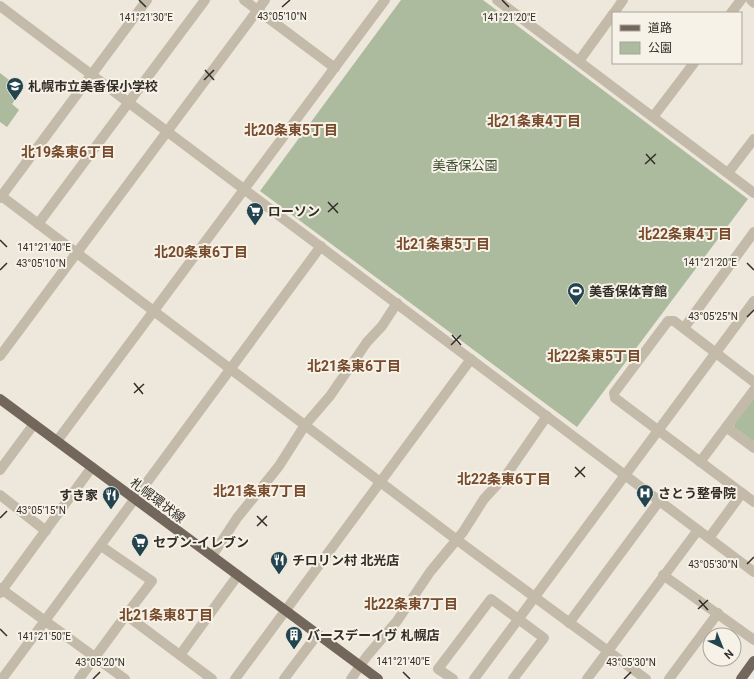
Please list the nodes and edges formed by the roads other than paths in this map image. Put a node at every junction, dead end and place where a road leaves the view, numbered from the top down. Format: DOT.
graph roads {
  1 [pos="147,0"];
  2 [pos="205,0"];
  3 [pos="244,0"];
  4 [pos="265,0"];
  5 [pos="385,0"];
  6 [pos="623,0"];
  7 [pos="741,0"];
  8 [pos="751,0"];
  9 [pos="502,2"];
  10 [pos="754,3"];
  11 [pos="0,6"];
  12 [pos="257,10"];
  13 [pos="614,12"];
  14 [pos="732,12"];
  15 [pos="612,15"];
  16 [pos="579,62"];
  17 [pos="693,64"];
  18 [pos="335,68"];
  19 [pos="91,75"];
  20 [pos="129,102"];
  21 [pos="653,117"];
  22 [pos="167,132"];
  23 [pos="754,139"];
  24 [pos="728,173"];
  25 [pos="244,189"];
  26 [pos="754,193"];
  27 [pos="0,196"];
  28 [pos="38,224"];
  29 [pos="754,232"];
  30 [pos="321,246"];
  31 [pos="76,253"];
  32 [pos="754,301"];
  33 [pos="397,303"];
  34 [pos="154,311"];
  35 [pos="684,328"];
  36 [pos="715,353"];
  37 [pos="0,356"];
  38 [pos="471,359"];
  39 [pos="232,369"];
  40 [pos="754,382"];
  41 [pos="754,390"];
  42 [pos="0,400"];
  43 [pos="547,416"];
  44 [pos="34,424"];
  45 [pos="306,424"];
  46 [pos="726,427"];
  47 [pos="658,430"];
  48 [pos="57,442"];
  49 [pos="754,448"];
  50 [pos="700,462"];
  51 [pos="92,467"];
  52 [pos="0,470"];
  53 [pos="625,475"];
  54 [pos="382,482"];
  55 [pos="742,493"];
  56 [pos="0,495"];
  57 [pos="135,500"];
  58 [pos="660,500"];
  59 [pos="754,502"];
  60 [pos="698,530"];
  61 [pos="46,531"];
  62 [pos="708,538"];
  63 [pos="457,540"];
  64 [pos="100,546"];
  65 [pos="212,556"];
  66 [pos="754,572"];
  67 [pos="238,575"];
  68 [pos="664,575"];
  69 [pos="1,590"];
  70 [pos="535,596"];
  71 [pos="285,610"];
  72 [pos="718,614"];
  73 [pos="126,615"];
  74 [pos="518,619"];
  75 [pos="45,621"];
  76 [pos="569,623"];
  77 [pos="317,635"];
  78 [pos="754,640"];
  79 [pos="608,651"];
  80 [pos="180,655"];
  81 [pos="95,657"];
  82 [pos="754,662"];
  83 [pos="361,666"];
  84 [pos="2,679"];
  85 [pos="79,679"];
  86 [pos="124,679"];
  87 [pos="212,679"];
  88 [pos="235,679"];
  89 [pos="284,679"];
  90 [pos="351,679"];
  91 [pos="378,679"];
  92 [pos="453,679"];
  93 [pos="474,679"];
  94 [pos="513,679"];
  95 [pos="588,679"];
  96 [pos="646,679"];
  97 [pos="669,679"];
  98 [pos="741,679"];
  1 -- 19 [label="street"];
  2 -- 20 [label="street"];
  3 -- 12 [label="street"];
  4 -- 12 [label="street"];
  5 -- 18 [label="street"];
  6 -- 13 [label="street"];
  7 -- 14 [label="street"];
  8 -- 10 [label="street"];
  9 -- 16 [label="street"];
  11 -- 19 [label="street"];
  12 -- 18 [label="street"];
  12 -- 22 [label="street"];
  15 -- 16 [label="street"];
  16 -- 21 [label="street"];
  17 -- 21 [label="street"];
  18 -- 25 [label="street"];
  19 -- 20 [label="street"];
  19 -- 27 [label="street"];
  20 -- 22 [label="street"];
  20 -- 28 [label="street"];
  21 -- 24 [label="street"];
  22 -- 25 [label="street"];
  22 -- 31 [label="street"];
  23 -- 24 [label="street"];
  24 -- 26 [label="street"];
  25 -- 30 [label="street"];
  25 -- 34 [label="street"];
  27 -- 28 [label="street"];
  28 -- 31 [label="street"];
  29 -- 35 [label="street"];
  30 -- 33 [label="street"];
  30 -- 39 [label="street"];
  31 -- 34 [label="street"];
  31 -- 37 [label="street"];
  32 -- 36 [label="street"];
  33 -- 38 [label="street"];
  33 -- 45 [label="street"];
  34 -- 39 [label="street"];
  34 -- 48 [label="street"];
  35 -- 36 [label="street"];
  35 -- 47 [label="street"];
  36 -- 40 [label="street"];
  36 -- 47 [label="street"];
  38 -- 43 [label="street"];
  38 -- 54 [label="street"];
  39 -- 45 [label="street"];
  39 -- 57 [label="street"];
  41 -- 46 [label="street"];
  42 -- 44 [label="main road, 札幌環状線"];
  43 -- 53 [label="street"];
  43 -- 63 [label="street"];
  44 -- 48 [label="main road, 札幌環状線"];
  44 -- 52 [label="street"];
  45 -- 54 [label="street"];
  45 -- 65 [label="street"];
  46 -- 49 [label="street"];
  46 -- 50 [label="street"];
  47 -- 50 [label="street"];
  47 -- 53 [label="street"];
  48 -- 51 [label="main road, 札幌環状線"];
  50 -- 55 [label="street"];
  51 -- 57 [label="main road, 札幌環状線"];
  51 -- 61 [label="street"];
  53 -- 58 [label="street"];
  53 -- 70 [label="street"];
  54 -- 63 [label="street"];
  54 -- 71 [label="street"];
  55 -- 59 [label="street"];
  55 -- 62 [label="street"];
  56 -- 61 [label="street"];
  57 -- 64 [label="street"];
  57 -- 65 [label="main road, 札幌環状線"];
  58 -- 60 [label="street"];
  58 -- 76 [label="street"];
  60 -- 62 [label="street"];
  60 -- 68 [label="street"];
  61 -- 69 [label="street"];
  62 -- 66 [label="street"];
  63 -- 70 [label="street"];
  63 -- 83 [label="street"];
  64 -- 73 [label="street"];
  64 -- 75 [label="street"];
  65 -- 67 [label="main road, 札幌環状線"];
  67 -- 71 [label="main road, 札幌環状線"];
  67 -- 80 [label="street"];
  68 -- 72 [label="street"];
  68 -- 79 [label="street"];
  69 -- 75 [label="street"];
  70 -- 74 [label="street"];
  70 -- 76 [label="street"];
  71 -- 77 [label="main road, 札幌環状線"];
  71 -- 88 [label="street"];
  72 -- 78 [label="street"];
  72 -- 97 [label="street"];
  73 -- 80 [label="street"];
  73 -- 81 [label="street"];
  74 -- 92 [label="street"];
  74 -- 93 [label="street"];
  74 -- 94 [label="street"];
  75 -- 81 [label="street"];
  75 -- 84 [label="street"];
  76 -- 79 [label="street"];
  77 -- 83 [label="main road, 札幌環状線"];
  77 -- 89 [label="street"];
  79 -- 95 [label="street"];
  79 -- 96 [label="street"];
  80 -- 87 [label="street"];
  81 -- 85 [label="street"];
  81 -- 86 [label="street"];
  82 -- 98 [label="main road"];
  83 -- 90 [label="street"];
  83 -- 91 [label="main road, 札幌環状線"];
}
